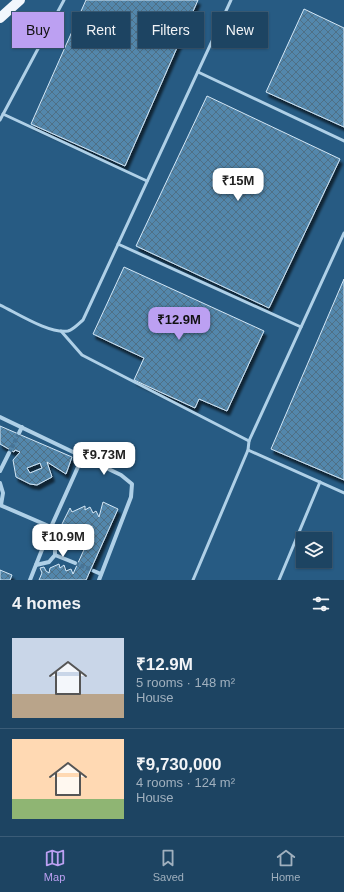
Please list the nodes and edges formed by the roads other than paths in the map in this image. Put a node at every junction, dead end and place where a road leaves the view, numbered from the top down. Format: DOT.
graph roads {
  1 [pos="20,0"];
  2 [pos="64,0"];
  3 [pos="231,0"];
  4 [pos="0,18"];
  5 [pos="198,72"];
  6 [pos="3,114"];
  7 [pos="0,120"];
  8 [pos="344,141"];
  9 [pos="147,181"];
  10 [pos="344,233"];
  11 [pos="118,244"];
  12 [pos="0,305"];
  13 [pos="301,327"];
  14 [pos="62,331"];
  15 [pos="0,417"];
  16 [pos="22,427"];
  17 [pos="19,434"];
  18 [pos="249,441"];
  19 [pos="248,450"];
  20 [pos="9,453"];
  21 [pos="82,458"];
  22 [pos="0,471"];
  23 [pos="320,482"];
  24 [pos="0,484"];
  25 [pos="344,493"];
  26 [pos="1,505"];
  27 [pos="51,527"];
  28 [pos="48,536"];
  29 [pos="56,555"];
  30 [pos="75,563"];
  31 [pos="36,565"];
  32 [pos="94,571"];
  33 [pos="101,574"];
  34 [pos="30,580"];
  35 [pos="99,580"];
  36 [pos="193,580"];
  37 [pos="279,580"];
  1 -- 4 [label="main road"];
  2 -- 6 [label="lane"];
  3 -- 5 [label="lane"];
  5 -- 8 [label="lane"];
  5 -- 9 [label="lane"];
  6 -- 7 [label="lane"];
  6 -- 9 [label="lane"];
  9 -- 11 [label="lane"];
  10 -- 13 [label="lane"];
  11 -- 13 [label="lane"];
  11 -- 14 [label="lane"];
  12 -- 14 [label="lane"];
  13 -- 18 [label="lane"];
  14 -- 18 [label="lane"];
  15 -- 16 [label="street"];
  16 -- 17 [label="street"];
  16 -- 21 [label="street"];
  18 -- 19 [label="lane"];
  19 -- 23 [label="lane"];
  19 -- 36 [label="lane"];
  20 -- 22 [label="street"];
  21 -- 27 [label="street"];
  21 -- 33 [label="street"];
  23 -- 25 [label="lane"];
  23 -- 37 [label="lane"];
  24 -- 26 [label="street"];
  26 -- 27 [label="street"];
  27 -- 28 [label="street"];
  28 -- 29 [label="street"];
  28 -- 31 [label="street"];
  29 -- 30 [label="street"];
  29 -- 31 [label="street"];
  31 -- 34 [label="street"];
  32 -- 33 [label="street"];
  33 -- 35 [label="street"];
}
